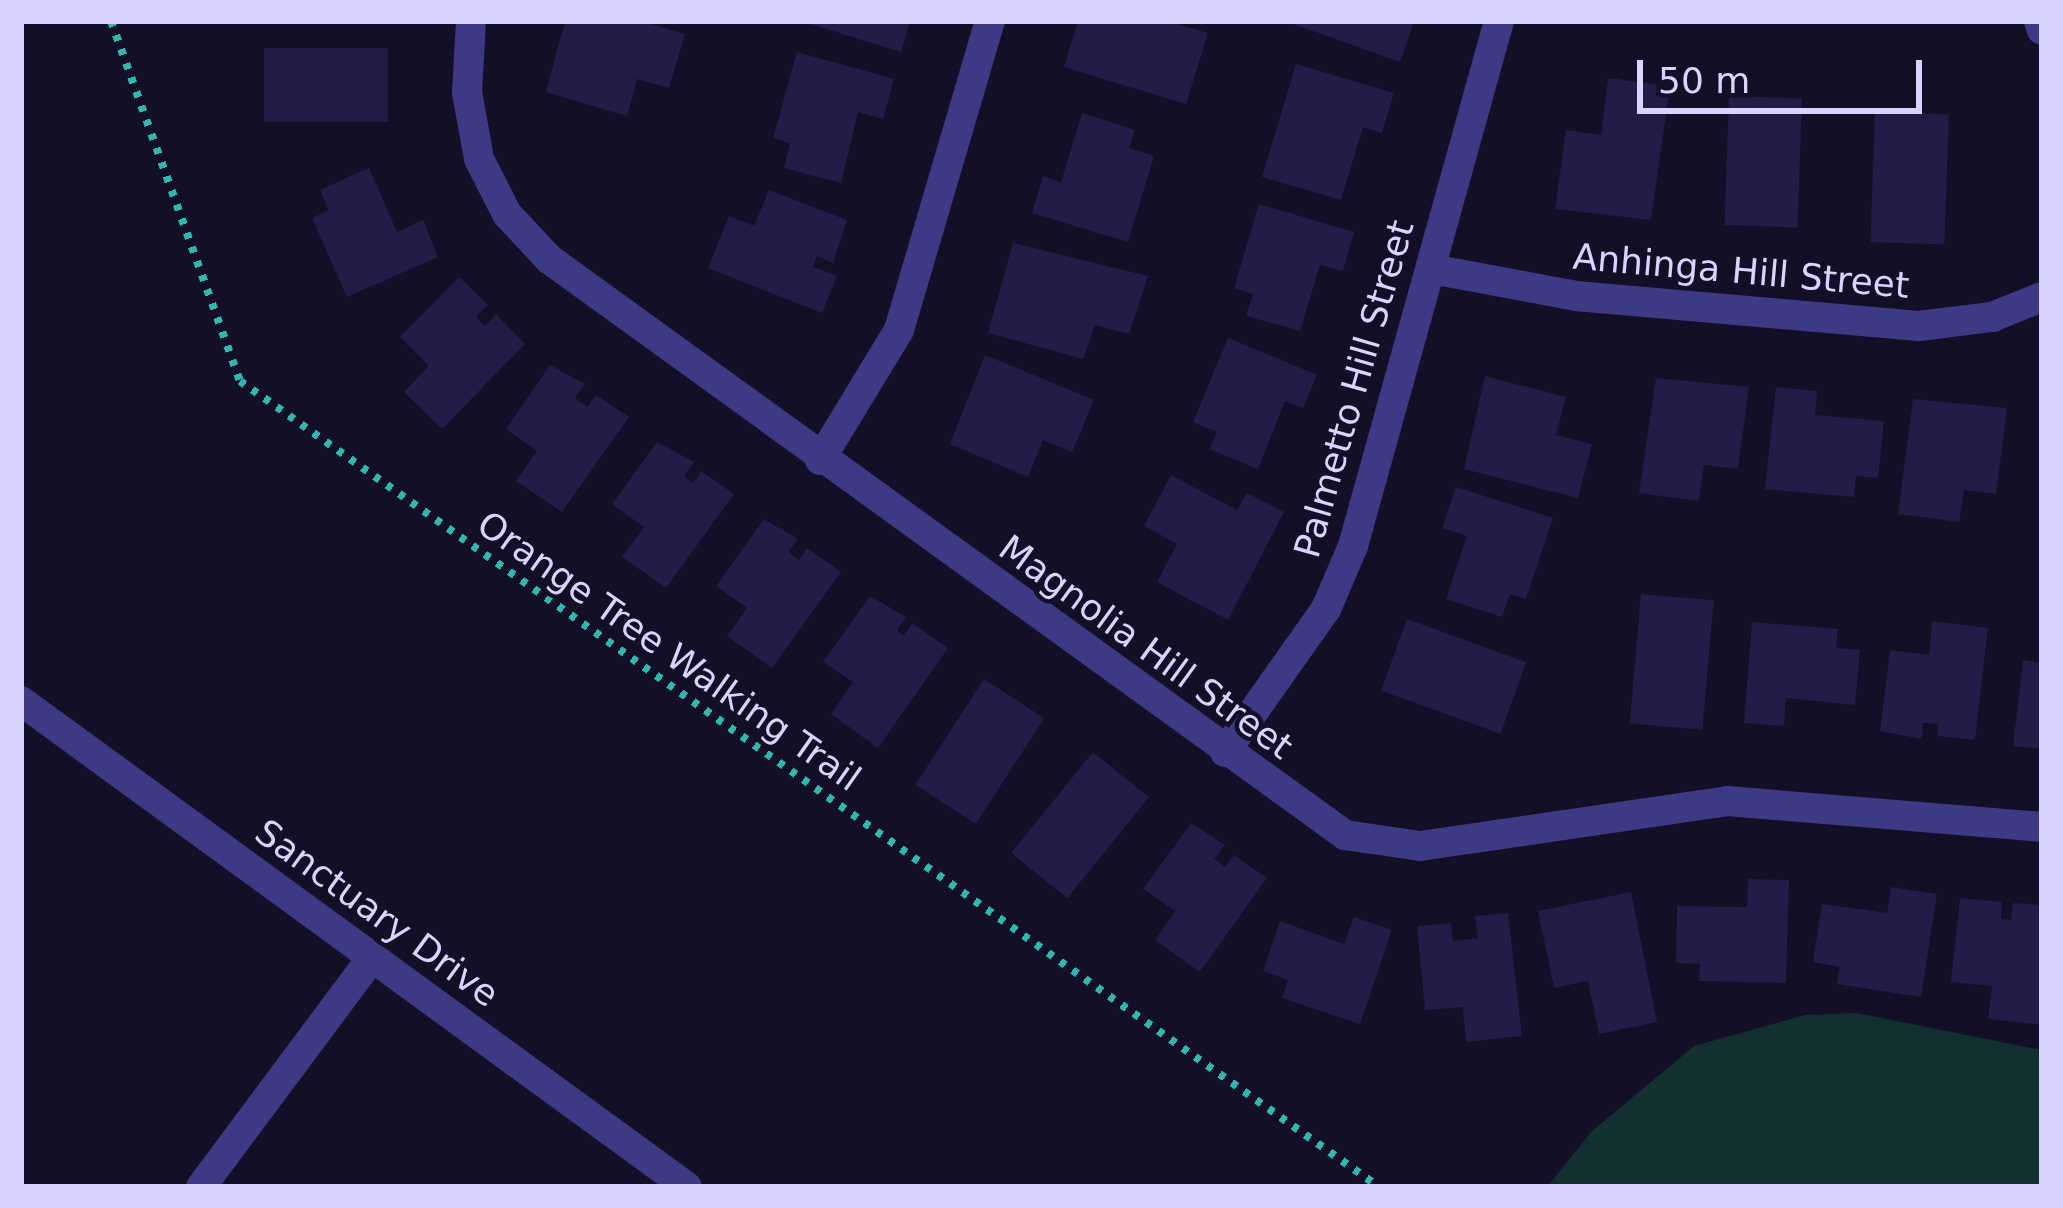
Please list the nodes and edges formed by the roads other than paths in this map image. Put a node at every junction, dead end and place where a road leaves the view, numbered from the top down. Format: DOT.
graph roads {
  1 [pos="471,21"];
  2 [pos="990,21"];
  3 [pos="1499,21"];
  4 [pos="2039,21"];
  5 [pos="2042,30"];
  6 [pos="1431,269"];
  7 [pos="2042,297"];
  8 [pos="820,460"];
  9 [pos="21,701"];
  10 [pos="1225,752"];
  11 [pos="2042,827"];
  12 [pos="372,958"];
  13 [pos="201,1187"];
  14 [pos="687,1187"];
  1 -- 8 [label="street, Magnolia Hill Street"];
  2 -- 8 [label="street"];
  3 -- 6 [label="street, Palmetto Hill Street"];
  4 -- 5 [label="street"];
  6 -- 7 [label="street, Anhinga Hill Street"];
  6 -- 10 [label="street, Palmetto Hill Street"];
  8 -- 10 [label="street, Magnolia Hill Street"];
  9 -- 12 [label="street, Sanctuary Drive"];
  10 -- 11 [label="street, Magnolia Hill Street"];
  12 -- 13 [label="street"];
  12 -- 14 [label="street, Sanctuary Drive"];
}
